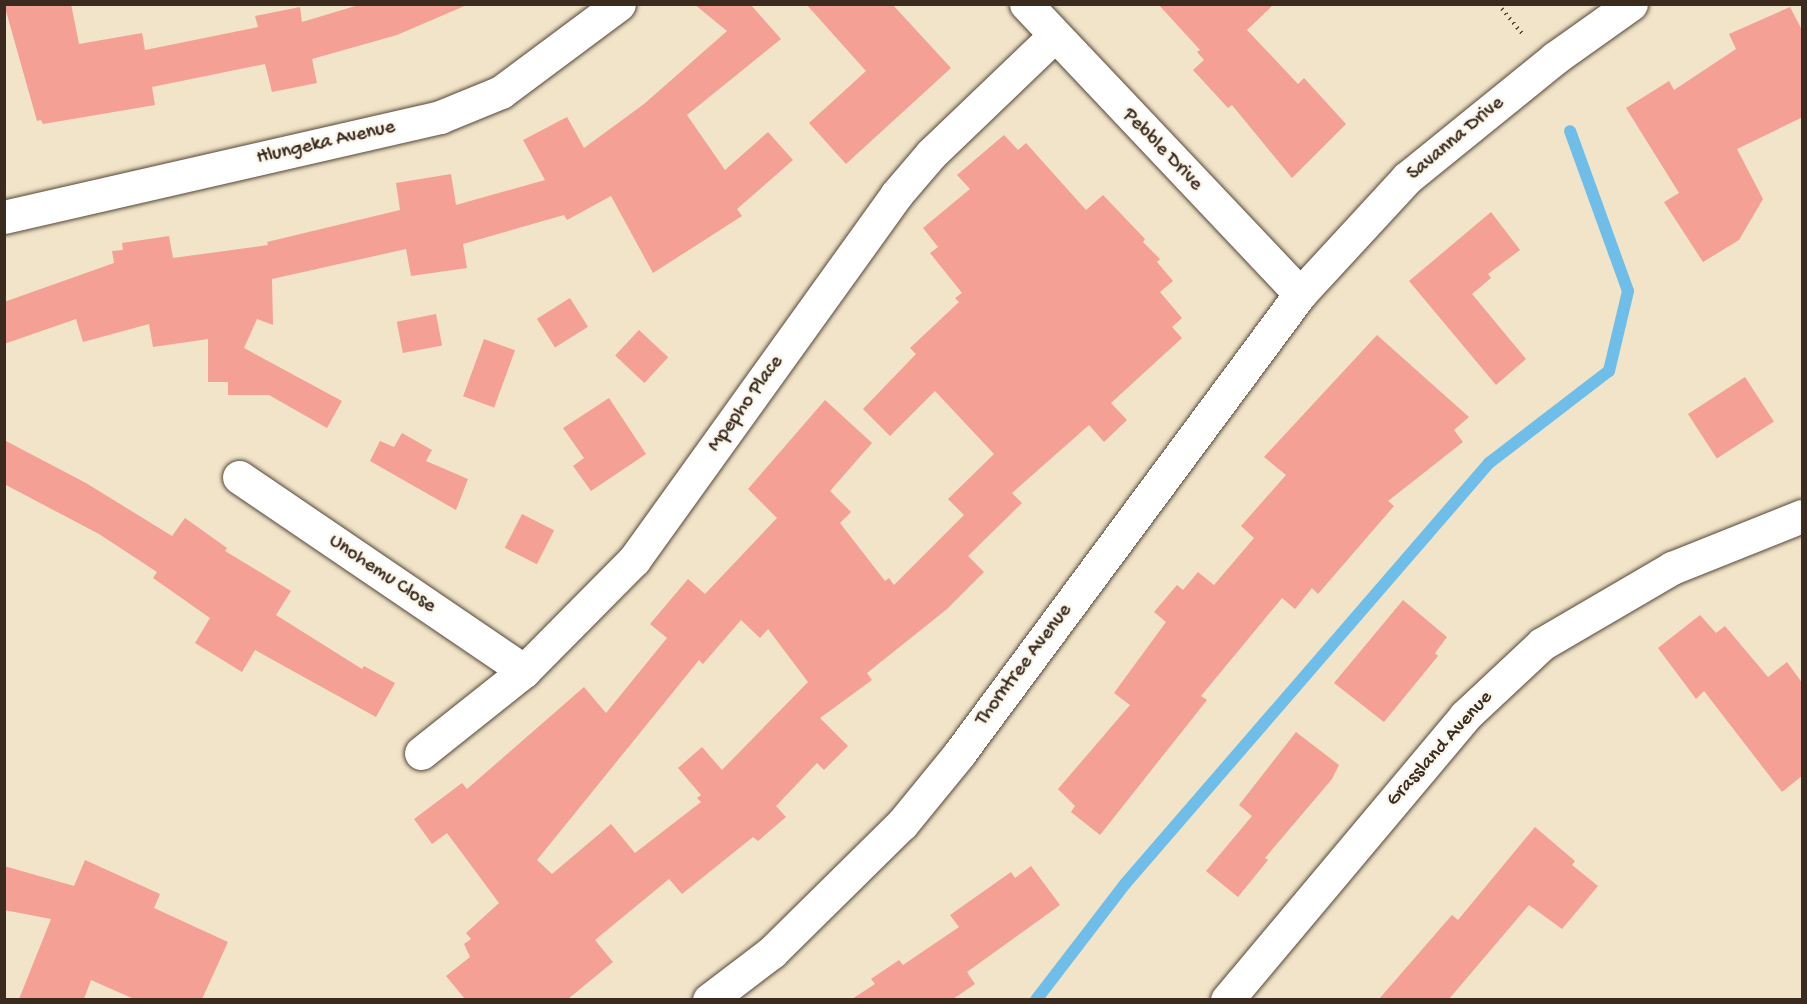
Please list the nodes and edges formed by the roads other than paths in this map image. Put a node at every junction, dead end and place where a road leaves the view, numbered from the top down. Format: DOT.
graph roads {
  1 [pos="619,4"];
  2 [pos="1026,4"];
  3 [pos="1631,4"];
  4 [pos="1054,36"];
  5 [pos="4,217"];
  6 [pos="1300,294"];
  7 [pos="239,477"];
  8 [pos="1803,516"];
  9 [pos="524,671"];
  10 [pos="421,753"];
  11 [pos="709,999"];
  12 [pos="1227,999"];
  1 -- 5 [label="street, Hlungeka Avenue"];
  2 -- 4 [label="street, Pebble Drive"];
  3 -- 6 [label="street, Savanna Drive"];
  4 -- 6 [label="street, Pebble Drive"];
  4 -- 9 [label="street, Mpepho Place"];
  6 -- 11 [label="street, Thorntree Avenue"];
  7 -- 9 [label="street, Unohemu Close"];
  8 -- 12 [label="street, Grassland Avenue"];
  9 -- 10 [label="street, Mpepho Place"];
}
